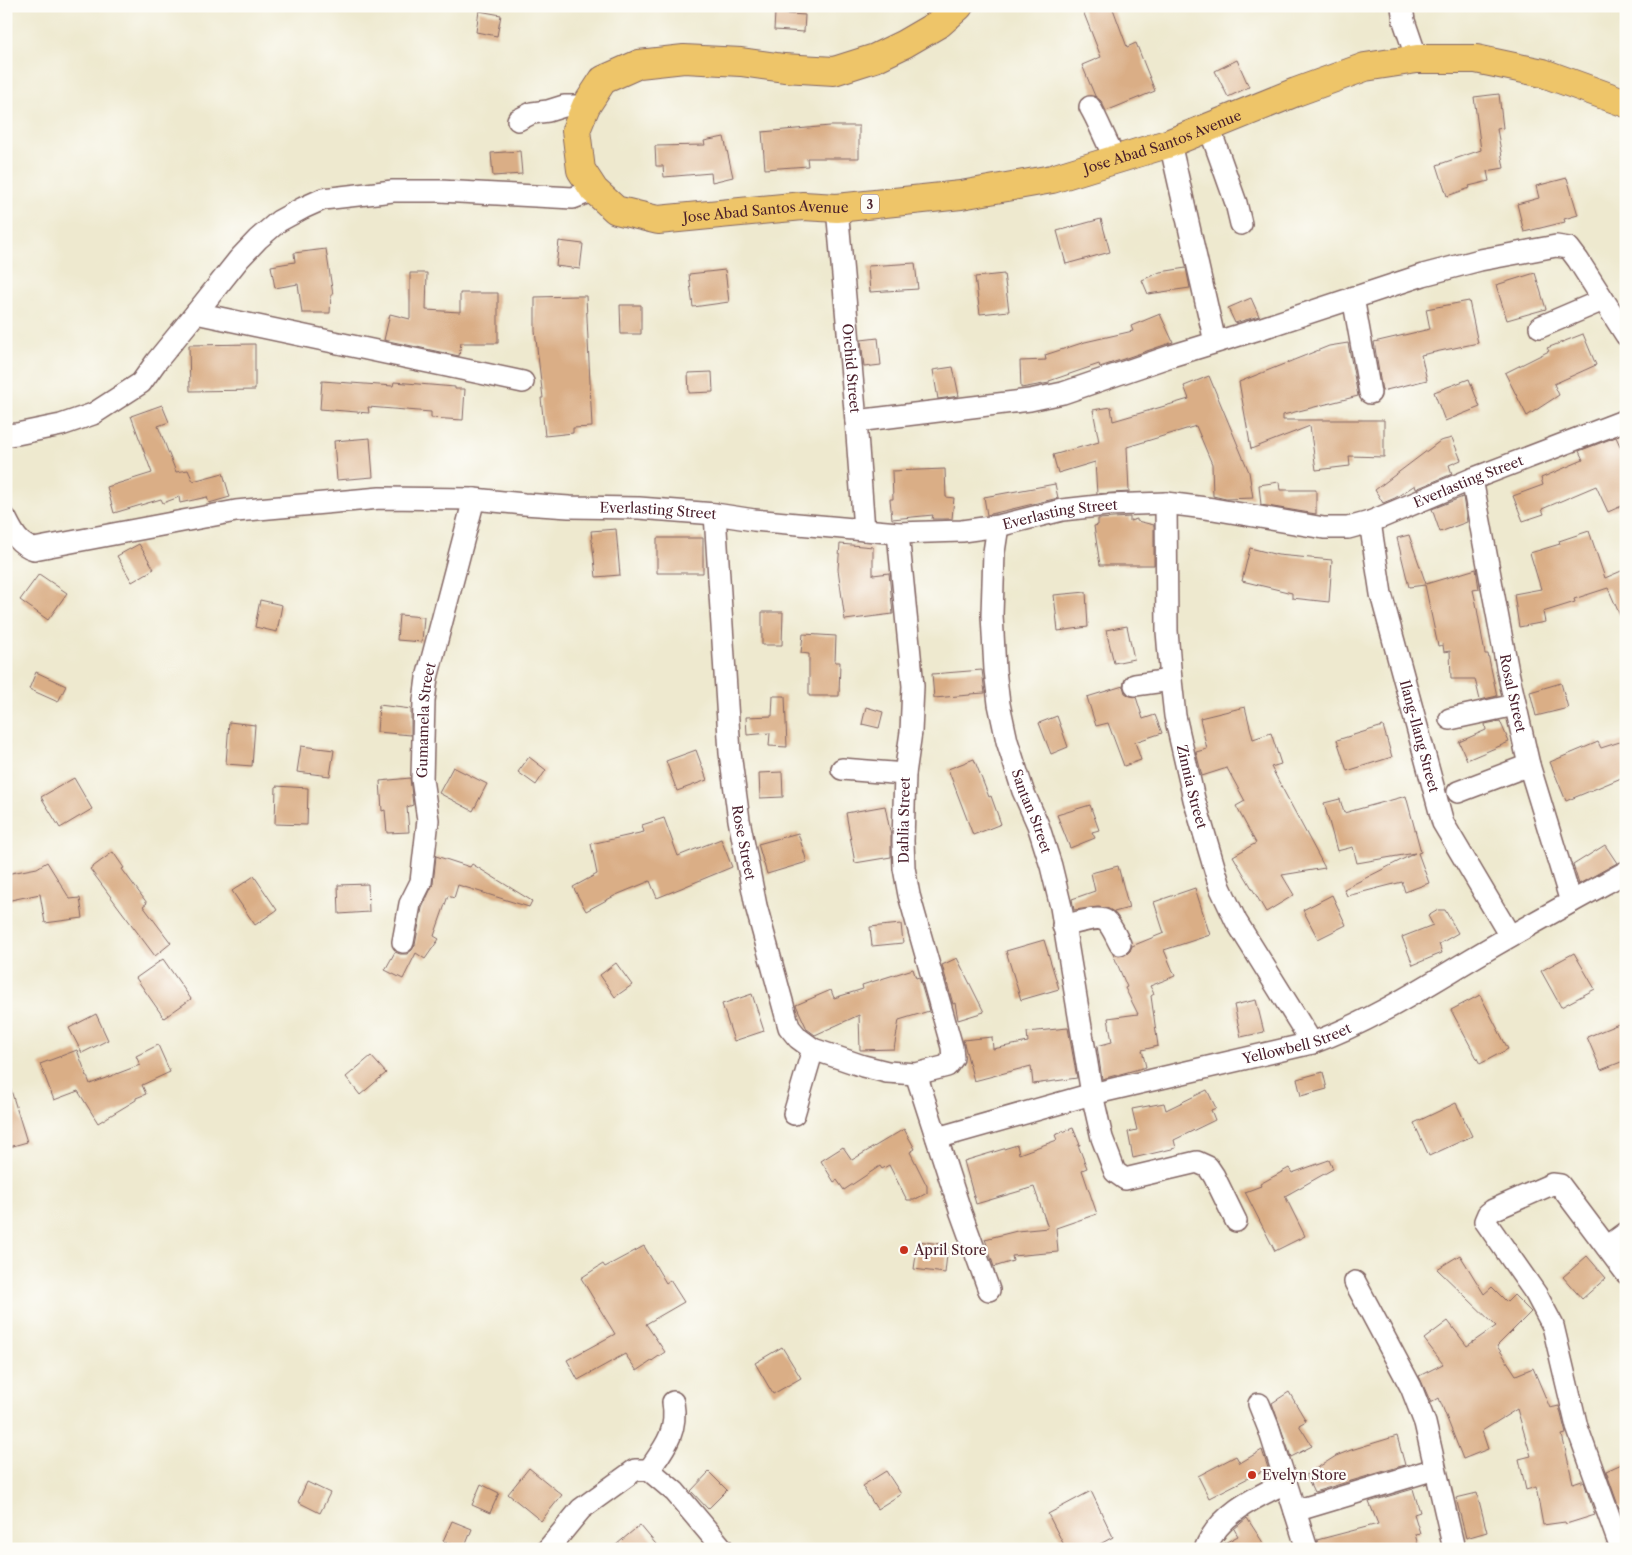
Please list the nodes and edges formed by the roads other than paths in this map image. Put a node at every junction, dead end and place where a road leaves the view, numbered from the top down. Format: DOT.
graph roads {
  1 [pos="959,6"];
  2 [pos="1402,7"];
  3 [pos="1417,58"];
  4 [pos="1626,103"];
  5 [pos="586,106"];
  6 [pos="1090,107"];
  7 [pos="518,120"];
  8 [pos="1209,127"];
  9 [pos="1170,142"];
  10 [pos="1116,159"];
  11 [pos="594,190"];
  12 [pos="837,208"];
  13 [pos="1241,224"];
  14 [pos="1353,298"];
  15 [pos="1603,300"];
  16 [pos="196,313"];
  17 [pos="1540,327"];
  18 [pos="1626,335"];
  19 [pos="1216,342"];
  20 [pos="523,382"];
  21 [pos="1370,393"];
  22 [pos="1626,420"];
  23 [pos="856,421"];
  24 [pos="6,435"];
  25 [pos="1472,479"];
  26 [pos="474,499"];
  27 [pos="1166,503"];
  28 [pos="715,514"];
  29 [pos="6,519"];
  30 [pos="1370,522"];
  31 [pos="998,526"];
  32 [pos="864,530"];
  33 [pos="898,533"];
  34 [pos="1171,680"];
  35 [pos="1135,685"];
  36 [pos="1515,705"];
  37 [pos="1450,719"];
  38 [pos="1529,765"];
  39 [pos="842,769"];
  40 [pos="905,774"];
  41 [pos="1458,792"];
  42 [pos="1626,872"];
  43 [pos="1571,902"];
  44 [pos="1064,926"];
  45 [pos="1510,936"];
  46 [pos="403,942"];
  47 [pos="1120,944"];
  48 [pos="1312,1043"];
  49 [pos="813,1049"];
  50 [pos="916,1074"];
  51 [pos="1092,1094"];
  52 [pos="794,1114"];
  53 [pos="938,1138"];
  54 [pos="1236,1221"];
  55 [pos="1626,1233"];
  56 [pos="1607,1247"];
  57 [pos="1626,1273"];
  58 [pos="1355,1282"];
  59 [pos="989,1290"];
  60 [pos="673,1402"];
  61 [pos="1259,1404"];
  62 [pos="1435,1469"];
  63 [pos="649,1470"];
  64 [pos="1285,1483"];
  65 [pos="1295,1511"];
  66 [pos="548,1549"];
  67 [pos="723,1549"];
  68 [pos="1205,1549"];
  69 [pos="1306,1549"];
  70 [pos="1454,1549"];
  71 [pos="1621,1549"];
  1 -- 5 [label="highway, Jose Abad Santos Avenue / 3"];
  2 -- 3 [label="street"];
  3 -- 4 [label="highway, Jose Abad Santos Avenue / 3"];
  3 -- 8 [label="highway, Jose Abad Santos Avenue / 3"];
  5 -- 7 [label="street"];
  5 -- 11 [label="highway, Jose Abad Santos Avenue / 3"];
  6 -- 10 [label="street"];
  8 -- 9 [label="highway, Jose Abad Santos Avenue / 3"];
  8 -- 13 [label="street"];
  9 -- 10 [label="highway, Jose Abad Santos Avenue / 3"];
  9 -- 19 [label="street"];
  10 -- 12 [label="highway, Jose Abad Santos Avenue / 3"];
  11 -- 12 [label="highway, Jose Abad Santos Avenue / 3"];
  11 -- 16 [label="street"];
  12 -- 23 [label="street, Orchid Street"];
  14 -- 15 [label="street"];
  14 -- 19 [label="street"];
  14 -- 21 [label="street"];
  15 -- 17 [label="street"];
  15 -- 18 [label="street"];
  16 -- 20 [label="street"];
  16 -- 24 [label="street"];
  19 -- 23 [label="street"];
  22 -- 25 [label="street, Everlasting Street"];
  23 -- 32 [label="street, Orchid Street"];
  25 -- 30 [label="street, Everlasting Street"];
  25 -- 36 [label="street, Rosal Street"];
  26 -- 28 [label="street, Everlasting Street"];
  26 -- 29 [label="street, Everlasting Street"];
  26 -- 46 [label="street, Gumamela Street"];
  27 -- 30 [label="street, Everlasting Street"];
  27 -- 31 [label="street, Everlasting Street"];
  27 -- 34 [label="street, Zinnia Street"];
  28 -- 32 [label="street, Everlasting Street"];
  28 -- 49 [label="street, Rose Street"];
  30 -- 45 [label="street, Ilang-Ilang Street"];
  31 -- 33 [label="street, Everlasting Street"];
  31 -- 44 [label="street, Santan Street"];
  32 -- 33 [label="street, Everlasting Street"];
  33 -- 40 [label="street, Dahlia Street"];
  34 -- 35 [label="street"];
  34 -- 48 [label="street, Zinnia Street"];
  36 -- 37 [label="street"];
  36 -- 38 [label="street, Rosal Street"];
  38 -- 41 [label="street"];
  38 -- 43 [label="street, Rosal Street"];
  39 -- 40 [label="street"];
  40 -- 50 [label="street, Dahlia Street"];
  42 -- 43 [label="street, Yellowbell Street"];
  43 -- 45 [label="street, Yellowbell Street"];
  44 -- 47 [label="street"];
  44 -- 51 [label="street, Santan Street"];
  45 -- 48 [label="street, Yellowbell Street"];
  48 -- 51 [label="street, Yellowbell Street"];
  49 -- 50 [label="street, Rose Street"];
  49 -- 52 [label="street"];
  50 -- 53 [label="street"];
  51 -- 53 [label="street, Yellowbell Street"];
  51 -- 54 [label="street, Santan Street"];
  53 -- 59 [label="street"];
  55 -- 56 [label="street"];
  56 -- 57 [label="street"];
  56 -- 71 [label="street"];
  58 -- 62 [label="street"];
  60 -- 63 [label="street"];
  61 -- 64 [label="street"];
  62 -- 65 [label="street"];
  62 -- 70 [label="street"];
  63 -- 66 [label="street"];
  63 -- 67 [label="street"];
  64 -- 65 [label="street"];
  64 -- 68 [label="street"];
  65 -- 69 [label="street"];
}
